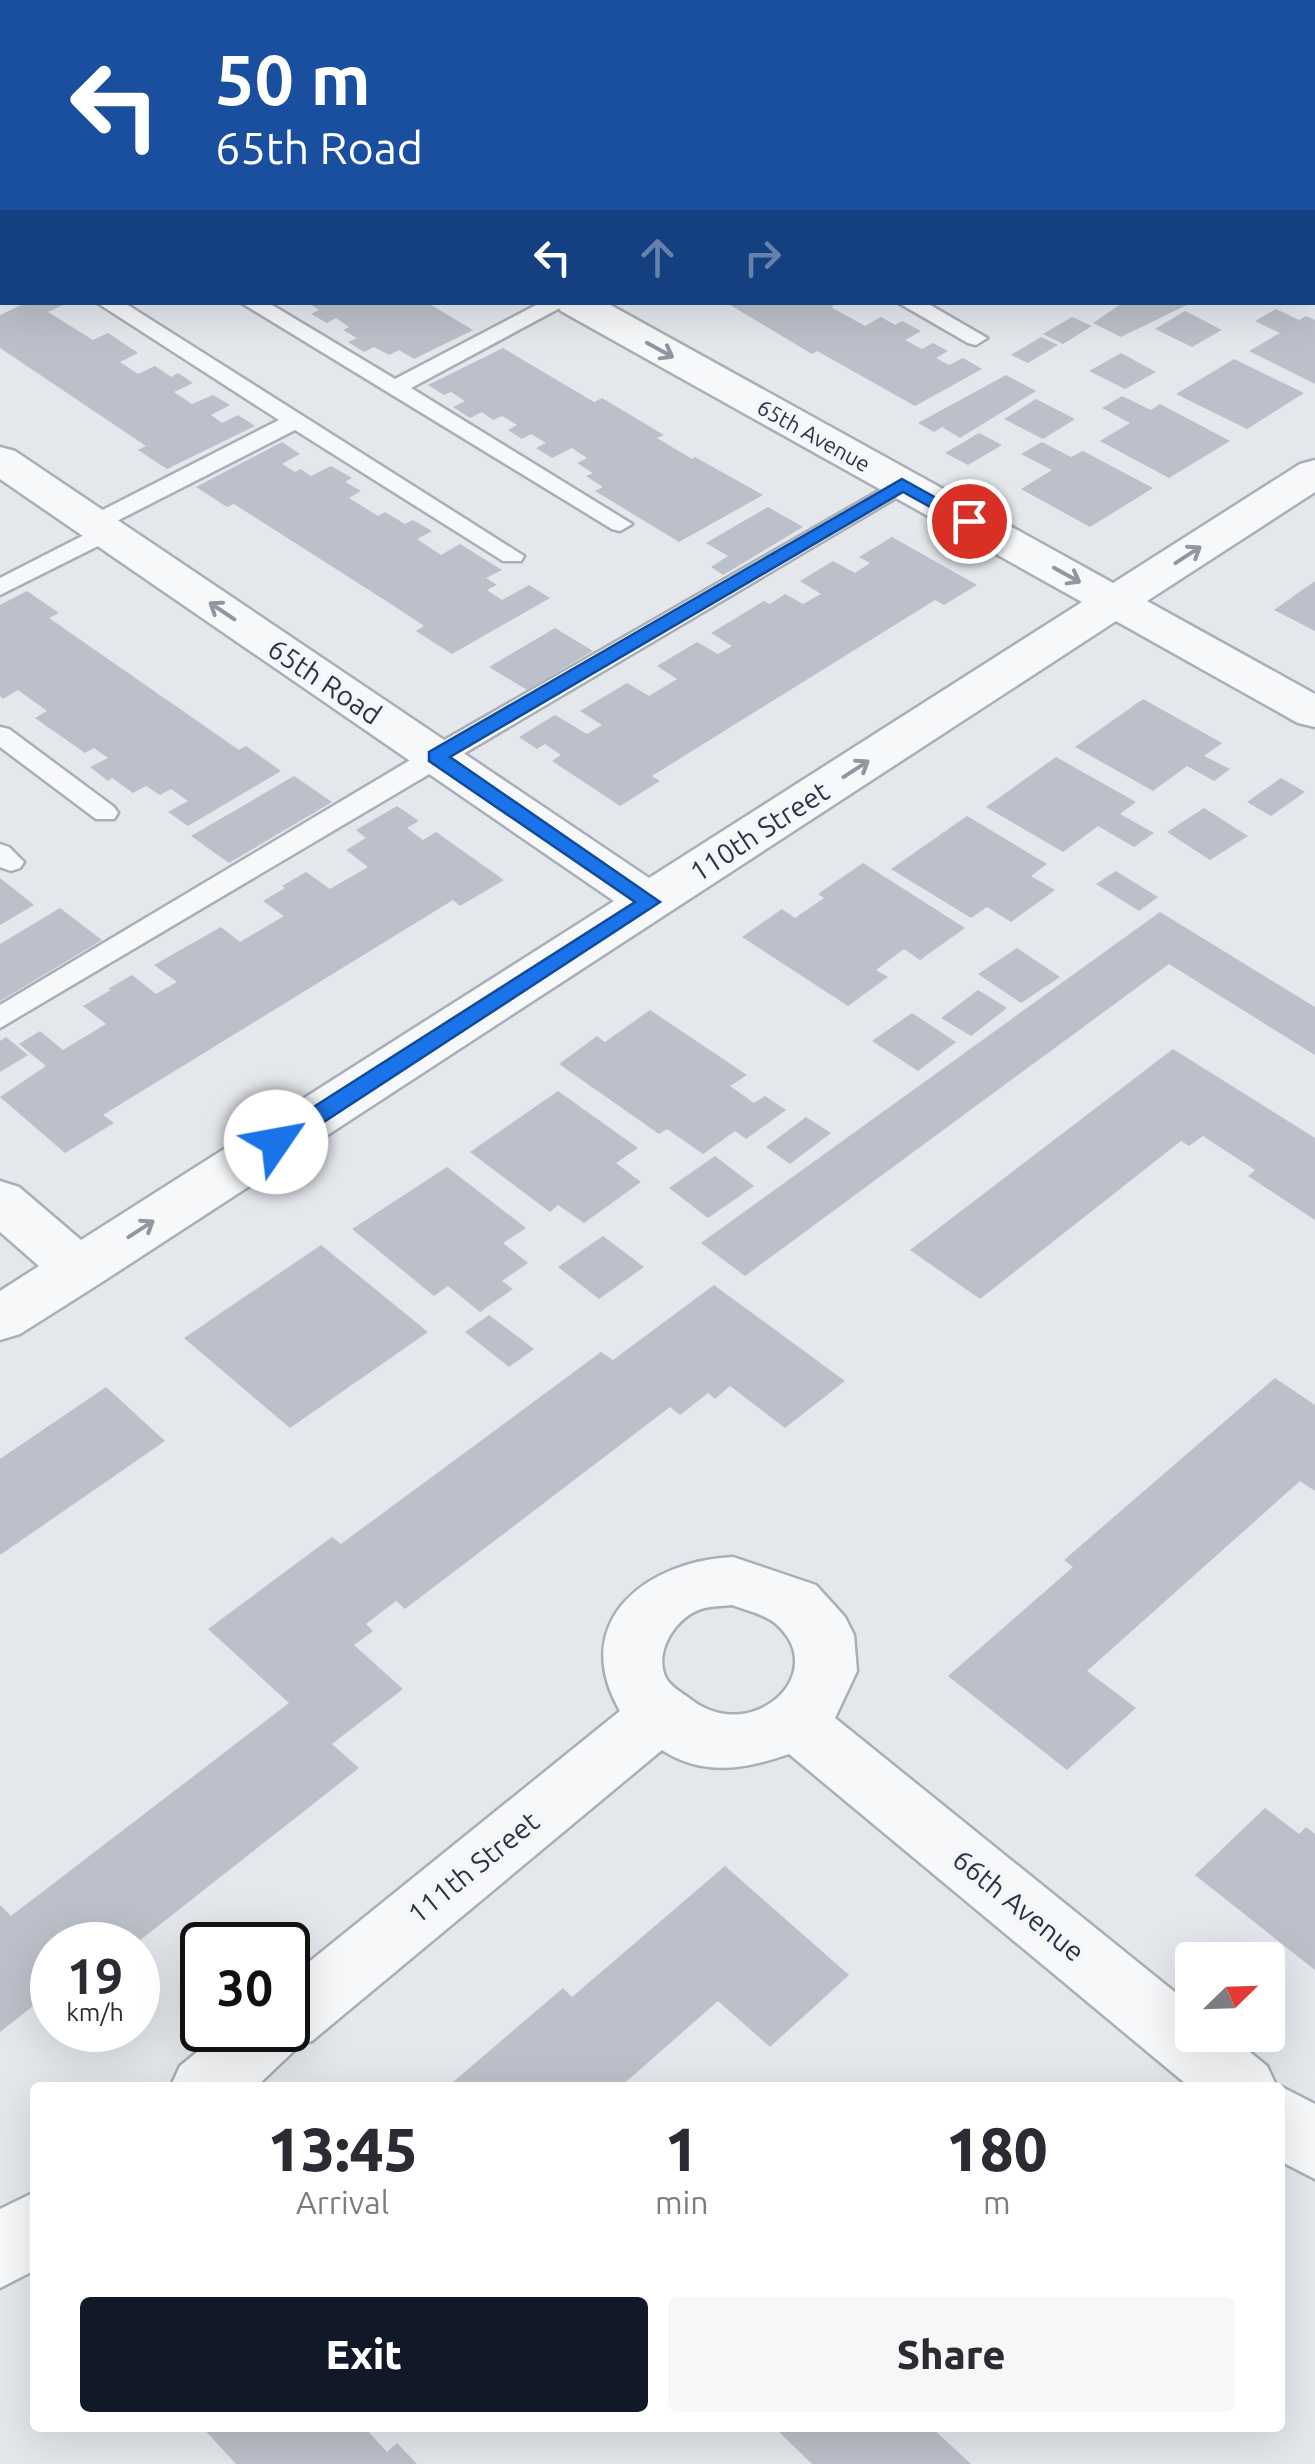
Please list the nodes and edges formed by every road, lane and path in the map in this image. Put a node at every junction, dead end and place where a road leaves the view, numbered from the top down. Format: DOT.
graph roads {
  1 [pos="112,305"];
  2 [pos="256,305"];
  3 [pos="554,305"];
  4 [pos="580,305"];
  5 [pos="914,305"];
  6 [pos="976,338"];
  7 [pos="394,388"];
  8 [pos="296,420"];
  9 [pos="0,460"];
  10 [pos="1315,473"];
  11 [pos="902,484"];
  12 [pos="620,524"];
  13 [pos="100,528"];
  14 [pos="512,556"];
  15 [pos="0,588"];
  16 [pos="1115,602"];
  17 [pos="1315,713"];
  18 [pos="0,735"];
  19 [pos="436,756"];
  20 [pos="105,813"];
  21 [pos="650,902"];
  22 [pos="0,1018"];
  23 [pos="0,1202"];
  24 [pos="79,1269"];
  25 [pos="0,1319"];
  26 [pos="659,1716"];
  27 [pos="796,1722"];
  28 [pos="310,2001"];
  29 [pos="247,2052"];
  30 [pos="211,2082"];
  31 [pos="1236,2082"];
  32 [pos="1285,2122"];
  33 [pos="1315,2146"];
  34 [pos="30,2229"];
  35 [pos="0,2254"];
  1 -- 8 [label="lane"];
  2 -- 7 [label="lane"];
  3 -- 7 [label="lane"];
  4 -- 11 [label="street, 65th Avenue, one-way"];
  5 -- 6 [label="lane"];
  7 -- 12 [label="lane"];
  8 -- 13 [label="lane"];
  8 -- 14 [label="lane"];
  9 -- 13 [label="street, 65th Road"];
  16 -- 10 [label="street, 110th Street, one-way"];
  11 -- 16 [label="street, 65th Avenue, one-way"];
  11 -- 19 [label="lane"];
  13 -- 15 [label="lane"];
  19 -- 13 [label="street, 65th Road, one-way"];
  16 -- 17 [label="street, 65th Avenue"];
  21 -- 16 [label="street, 110th Street, one-way"];
  18 -- 20 [label="lane"];
  19 -- 21 [label="street, 65th Road"];
  19 -- 22 [label="lane"];
  24 -- 21 [label="street, 110th Street, one-way"];
  23 -- 24 [label="street"];
  24 -- 25 [label="street, 110th Street"];
  26 -- 27 [label="street"];
  26 -- 27 [label="street"];
  26 -- 28 [label="street, 111th Street"];
  27 -- 31 [label="street, 66th Avenue"];
  29 -- 30 [label="street"];
  32 -- 33 [label="street"];
  34 -- 35 [label="street"];
}
